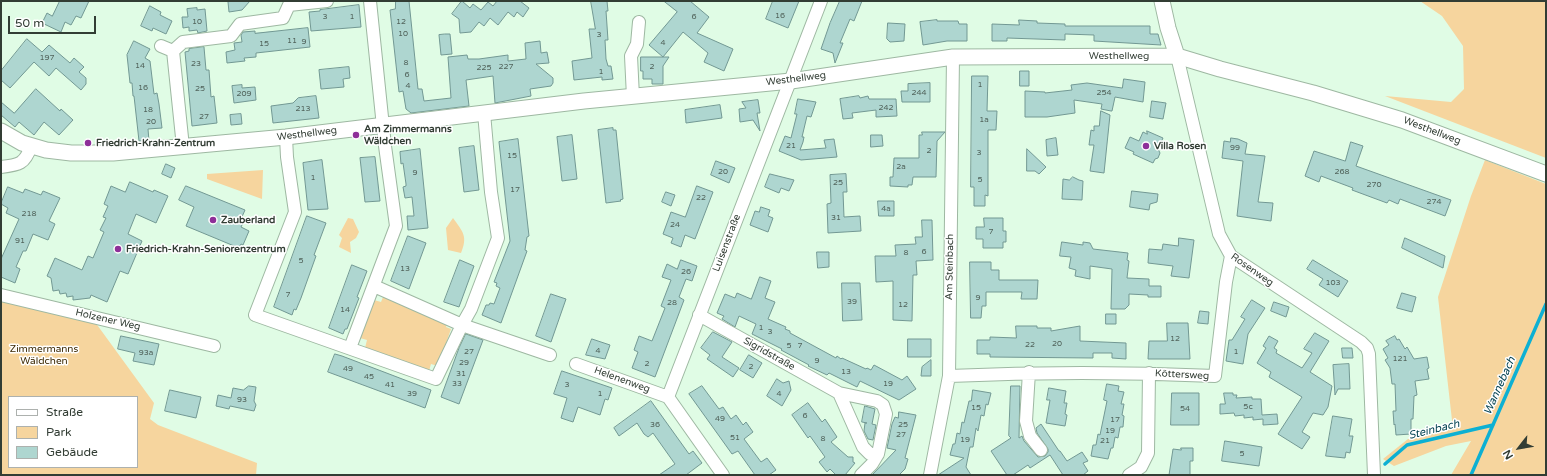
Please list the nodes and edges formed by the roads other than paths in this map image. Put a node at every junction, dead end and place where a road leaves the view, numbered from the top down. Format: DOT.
graph roads {
  1 [pos="327,1"];
  2 [pos="370,1"];
  3 [pos="821,1"];
  4 [pos="1162,1"];
  5 [pos="639,22"];
  6 [pos="161,46"];
  7 [pos="173,51"];
  8 [pos="1177,56"];
  9 [pos="953,57"];
  10 [pos="791,81"];
  11 [pos="633,97"];
  12 [pos="484,113"];
  13 [pos="384,125"];
  14 [pos="1,131"];
  15 [pos="286,137"];
  16 [pos="31,146"];
  17 [pos="183,147"];
  18 [pos="1,167"];
  19 [pos="1546,174"];
  20 [pos="1231,256"];
  21 [pos="374,286"];
  22 [pos="1,295"];
  23 [pos="699,315"];
  24 [pos="462,325"];
  25 [pos="214,346"];
  26 [pos="350,348"];
  27 [pos="550,355"];
  28 [pos="576,364"];
  29 [pos="1029,372"];
  30 [pos="1149,373"];
  31 [pos="949,376"];
  32 [pos="839,393"];
  33 [pos="668,397"];
  34 [pos="1041,450"];
  35 [pos="878,454"];
  36 [pos="723,475"];
  37 [pos="861,475"];
  38 [pos="930,475"];
  39 [pos="1129,475"];
  40 [pos="1374,475"];
  1 -- 7 [label="street"];
  2 -- 13 [label="street"];
  3 -- 10 [label="street, Luisenstraße"];
  4 -- 8 [label="street, Rosenweg"];
  5 -- 11 [label="street"];
  6 -- 7 [label="street"];
  7 -- 17 [label="street"];
  8 -- 9 [label="street, Westhellweg"];
  8 -- 19 [label="street, Westhellweg"];
  8 -- 20 [label="street, Rosenweg"];
  9 -- 10 [label="street, Westhellweg"];
  9 -- 31 [label="street, Am Steinbach"];
  10 -- 11 [label="street, Westhellweg"];
  10 -- 23 [label="street, Luisenstraße"];
  11 -- 12 [label="street, Westhellweg"];
  12 -- 13 [label="street, Westhellweg"];
  12 -- 24 [label="street"];
  13 -- 15 [label="street, Westhellweg"];
  13 -- 21 [label="street"];
  14 -- 16 [label="street, Westhellweg"];
  15 -- 17 [label="street, Westhellweg"];
  15 -- 26 [label="street"];
  16 -- 17 [label="street, Westhellweg"];
  16 -- 18 [label="street"];
  20 -- 30 [label="street, Köttersweg"];
  20 -- 40 [label="street, Rosenweg"];
  21 -- 24 [label="street"];
  21 -- 26 [label="street"];
  22 -- 25 [label="street, Holzener Weg"];
  23 -- 32 [label="street, Sigridstraße"];
  23 -- 33 [label="street, Luisenstraße"];
  24 -- 26 [label="street"];
  24 -- 27 [label="street"];
  28 -- 33 [label="street, Helenenweg"];
  29 -- 30 [label="street, Köttersweg"];
  29 -- 31 [label="street, Köttersweg"];
  29 -- 34 [label="street"];
  30 -- 39 [label="street"];
  31 -- 38 [label="street, Am Steinbach"];
  32 -- 35 [label="street"];
  32 -- 35 [label="street, Sigridstraße"];
  33 -- 36 [label="street"];
  35 -- 37 [label="street, Sigridstraße"];
}
